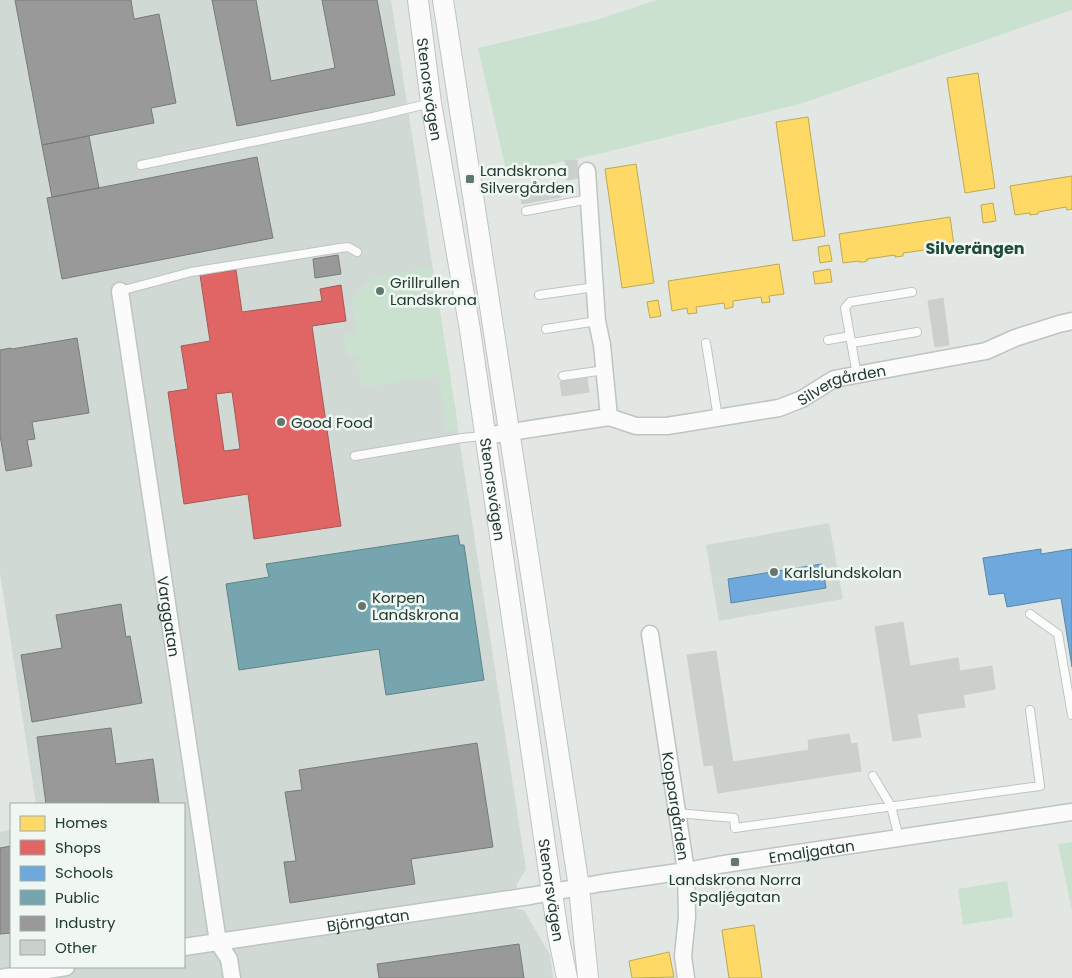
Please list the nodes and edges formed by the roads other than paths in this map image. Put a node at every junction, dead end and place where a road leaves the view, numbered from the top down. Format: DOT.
graph roads {
  1 [pos="418,0"];
  2 [pos="443,0"];
  3 [pos="431,103"];
  4 [pos="141,165"];
  5 [pos="587,171"];
  6 [pos="589,199"];
  7 [pos="526,211"];
  8 [pos="358,252"];
  9 [pos="595,287"];
  10 [pos="120,290"];
  11 [pos="912,292"];
  12 [pos="539,295"];
  13 [pos="597,321"];
  14 [pos="1072,321"];
  15 [pos="546,329"];
  16 [pos="917,332"];
  17 [pos="851,339"];
  18 [pos="828,340"];
  19 [pos="706,343"];
  20 [pos="605,370"];
  21 [pos="857,375"];
  22 [pos="563,376"];
  23 [pos="609,417"];
  24 [pos="718,418"];
  25 [pos="509,432"];
  26 [pos="485,436"];
  27 [pos="355,456"];
  28 [pos="1030,614"];
  29 [pos="650,634"];
  30 [pos="1030,710"];
  31 [pos="1072,715"];
  32 [pos="873,776"];
  33 [pos="891,806"];
  34 [pos="1072,812"];
  35 [pos="677,813"];
  36 [pos="900,838"];
  37 [pos="686,872"];
  38 [pos="579,887"];
  39 [pos="552,891"];
  40 [pos="218,942"];
  41 [pos="185,948"];
  42 [pos="60,968"];
  43 [pos="0,978"];
  44 [pos="232,978"];
  45 [pos="567,978"];
  46 [pos="588,978"];
  47 [pos="686,978"];
  1 -- 3 [label="street, Stenorsvägen"];
  2 -- 25 [label="street, Stenorsvägen"];
  3 -- 4 [label="lane"];
  3 -- 26 [label="street, Stenorsvägen"];
  5 -- 6 [label="street"];
  6 -- 7 [label="lane"];
  6 -- 9 [label="street"];
  8 -- 10 [label="lane"];
  9 -- 12 [label="lane"];
  9 -- 13 [label="street"];
  10 -- 40 [label="street, Varggatan"];
  11 -- 17 [label="lane"];
  13 -- 15 [label="lane"];
  13 -- 20 [label="street"];
  14 -- 21 [label="street, Silvergården"];
  16 -- 17 [label="lane"];
  17 -- 18 [label="lane"];
  17 -- 21 [label="lane"];
  19 -- 24 [label="lane"];
  20 -- 22 [label="lane"];
  20 -- 23 [label="street"];
  21 -- 24 [label="street, Silvergården"];
  23 -- 24 [label="street, Silvergården"];
  23 -- 25 [label="street, Silvergården"];
  25 -- 26 [label="street, Silvergården"];
  25 -- 38 [label="street, Stenorsvägen"];
  26 -- 27 [label="lane"];
  26 -- 39 [label="street, Stenorsvägen"];
  28 -- 31 [label="lane"];
  29 -- 35 [label="street, Koppargården"];
  30 -- 33 [label="lane"];
  32 -- 33 [label="lane"];
  33 -- 35 [label="lane"];
  33 -- 36 [label="lane"];
  34 -- 36 [label="street, Emaljgatan"];
  35 -- 37 [label="street, Koppargården"];
  36 -- 37 [label="street, Emaljgatan"];
  37 -- 38 [label="street, Emaljgatan"];
  37 -- 47 [label="street, Koppargården"];
  38 -- 39 [label="street, Emaljgatan"];
  38 -- 46 [label="street, Stenorsvägen"];
  39 -- 40 [label="street, Björngatan"];
  39 -- 45 [label="street, Stenorsvägen"];
  40 -- 41 [label="street, Björngatan"];
  40 -- 44 [label="street, Varggatan"];
  42 -- 43 [label="street"];
}
